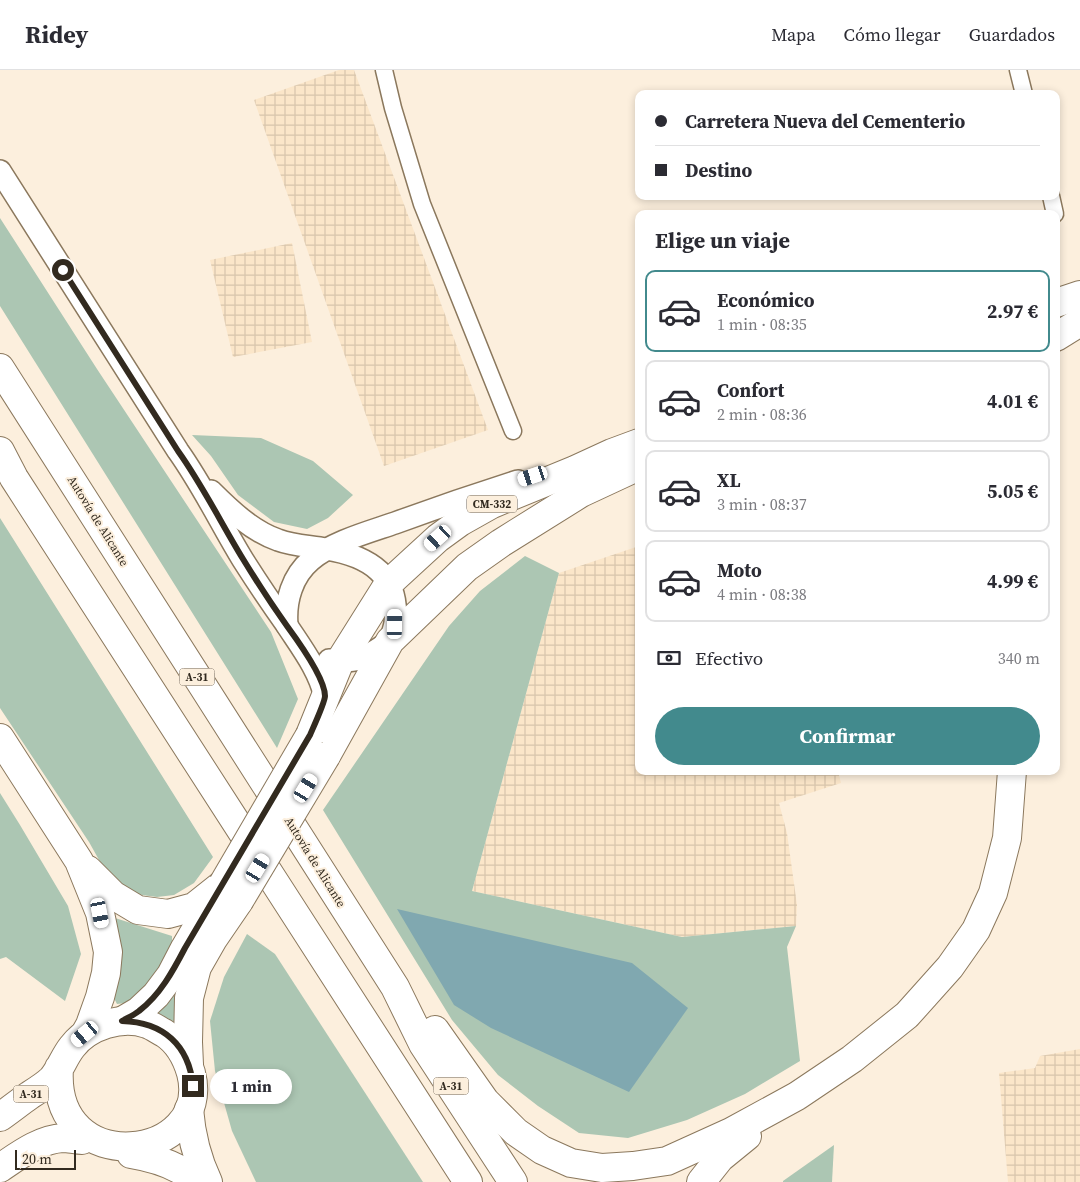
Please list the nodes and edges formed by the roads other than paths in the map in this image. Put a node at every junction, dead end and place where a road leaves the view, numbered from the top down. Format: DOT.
graph roads {
  1 [pos="384,70"];
  2 [pos="1018,70"];
  3 [pos="1023,90"];
  4 [pos="0,170"];
  5 [pos="1080,295"];
  6 [pos="1060,302"];
  7 [pos="1080,322"];
  8 [pos="1060,334"];
  9 [pos="0,368"];
  10 [pos="513,431"];
  11 [pos="635,444"];
  12 [pos="0,451"];
  13 [pos="612,453"];
  14 [pos="635,468"];
  15 [pos="7,472"];
  16 [pos="193,472"];
  17 [pos="327,549"];
  18 [pos="389,583"];
  19 [pos="287,626"];
  20 [pos="390,641"];
  21 [pos="302,646"];
  22 [pos="340,661"];
  23 [pos="325,697"];
  24 [pos="0,738"];
  25 [pos="318,746"];
  26 [pos="1012,775"];
  27 [pos="79,861"];
  28 [pos="231,892"];
  29 [pos="394,987"];
  30 [pos="122,1021"];
  31 [pos="85,1034"];
  32 [pos="189,1066"];
  33 [pos="59,1068"];
  34 [pos="797,1096"];
  35 [pos="190,1109"];
  36 [pos="0,1118"];
  37 [pos="82,1140"];
  38 [pos="131,1154"];
  39 [pos="0,1168"];
  40 [pos="197,1182"];
  41 [pos="208,1182"];
  42 [pos="468,1182"];
  43 [pos="513,1182"];
  44 [pos="700,1182"];
  1 -- 10 [label="street"];
  2 -- 3 [label="street"];
  4 -- 16 [label="street"];
  5 -- 6 [label="highway"];
  7 -- 8 [label="highway"];
  9 -- 29 [label="highway, Autovía de Alicante / A-31"];
  11 -- 13 [label="highway, CM-332"];
  12 -- 15 [label="highway, A-31"];
  13 -- 17 [label="street"];
  13 -- 18 [label="highway, CM-332"];
  14 -- 20 [label="highway"];
  15 -- 42 [label="highway, A-31"];
  16 -- 17 [label="street"];
  16 -- 19 [label="street"];
  17 -- 18 [label="street"];
  17 -- 19 [label="street"];
  18 -- 20 [label="street"];
  18 -- 22 [label="highway, A-31"];
  19 -- 21 [label="street"];
  20 -- 22 [label="street"];
  20 -- 25 [label="highway"];
  21 -- 22 [label="street"];
  21 -- 23 [label="street"];
  22 -- 23 [label="highway, A-31"];
  23 -- 25 [label="highway, A-31"];
  24 -- 27 [label="highway"];
  25 -- 28 [label="highway, A-31, bridge"];
  26 -- 34 [label="highway"];
  27 -- 28 [label="highway"];
  27 -- 31 [label="highway"];
  28 -- 30 [label="highway, A-31"];
  28 -- 32 [label="highway"];
  29 -- 34 [label="highway"];
  29 -- 43 [label="highway, Autovía de Alicante / A-31"];
  30 -- 31 [label="highway, A-31"];
  30 -- 32 [label="highway, A-31"];
  31 -- 33 [label="highway, A-31"];
  32 -- 35 [label="highway, A-31"];
  33 -- 36 [label="highway, A-31"];
  33 -- 37 [label="highway, A-31"];
  34 -- 44 [label="highway"];
  35 -- 38 [label="highway, A-31"];
  35 -- 41 [label="highway"];
  37 -- 38 [label="highway, A-31"];
  37 -- 39 [label="highway, A-31"];
  38 -- 40 [label="highway"];
}
